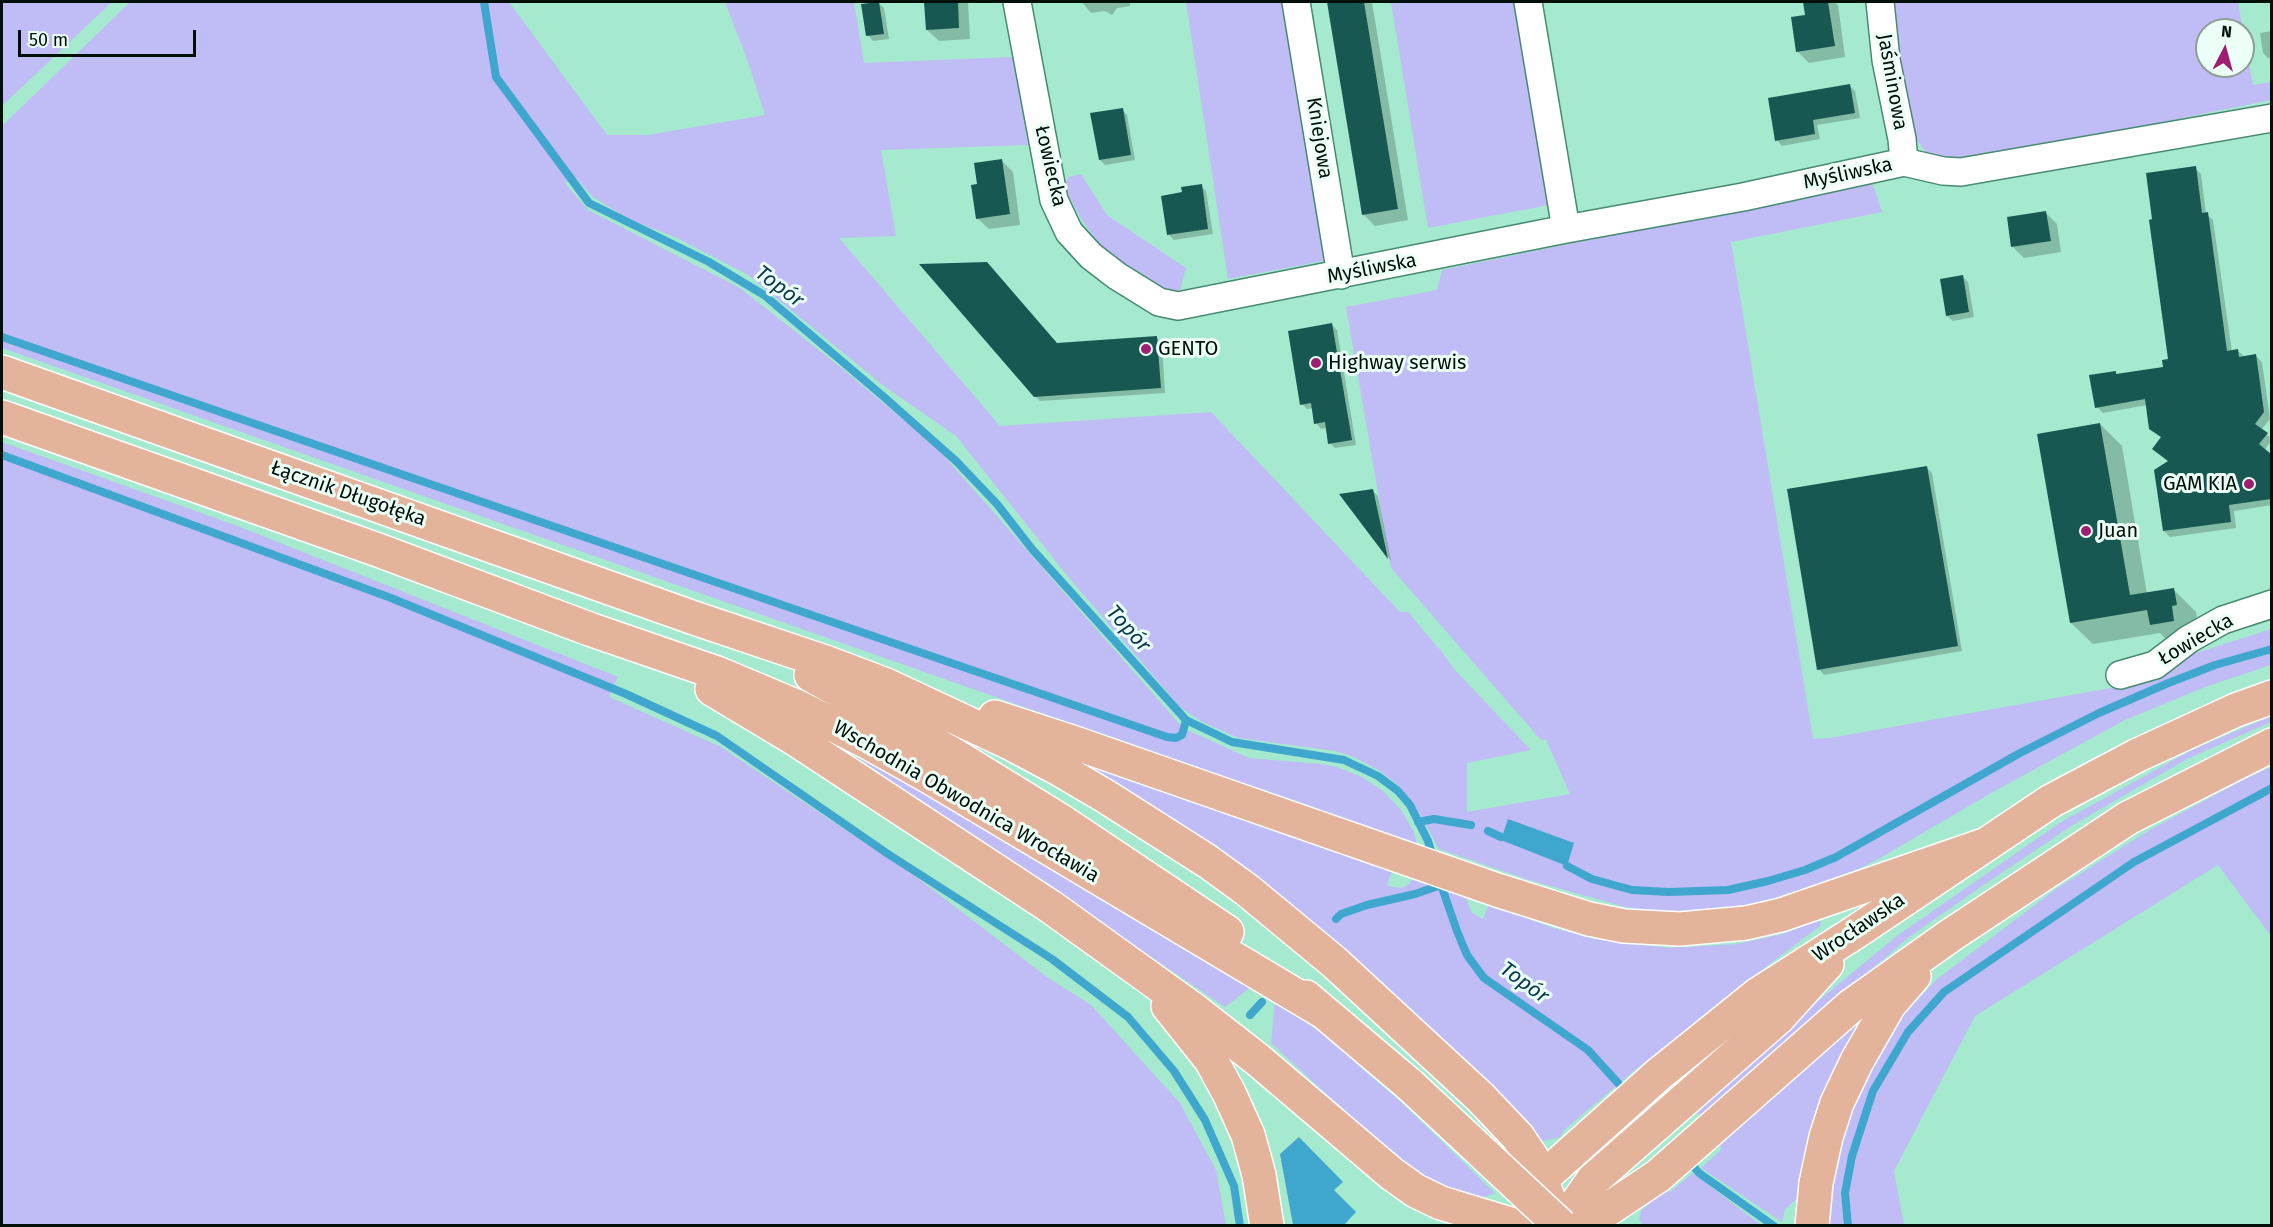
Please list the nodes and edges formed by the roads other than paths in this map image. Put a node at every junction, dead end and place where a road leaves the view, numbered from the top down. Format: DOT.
graph roads {
  1 [pos="1017,2"];
  2 [pos="1296,2"];
  3 [pos="1528,2"];
  4 [pos="1880,2"];
  5 [pos="2271,118"];
  6 [pos="1904,162"];
  7 [pos="1566,230"];
  8 [pos="1341,275"];
  9 [pos="1178,306"];
  10 [pos="2,372"];
  11 [pos="2,417"];
  12 [pos="2271,604"];
  13 [pos="694,618"];
  14 [pos="592,630"];
  15 [pos="2120,675"];
  16 [pos="886,685"];
  17 [pos="2271,697"];
  18 [pos="2271,745"];
  19 [pos="1981,846"];
  20 [pos="1854,933"];
  21 [pos="1952,934"];
  22 [pos="1143,973"];
  23 [pos="1322,1011"];
  24 [pos="1540,1179"];
  25 [pos="1502,1224"];
  26 [pos="1267,1226"];
  27 [pos="1561,1226"];
  28 [pos="1569,1226"];
  29 [pos="1583,1226"];
  30 [pos="1812,1226"];
  1 -- 9 [label="street, Łowiecka"];
  2 -- 8 [label="street, Kniejowa"];
  3 -- 7 [label="street"];
  4 -- 6 [label="street, Jaśminowa"];
  5 -- 6 [label="street, Myśliwska"];
  6 -- 7 [label="street, Myśliwska"];
  7 -- 8 [label="street, Myśliwska"];
  8 -- 9 [label="street, Myśliwska"];
  10 -- 13 [label="main road, Łącznik Długołęka"];
  11 -- 14 [label="main road"];
  12 -- 15 [label="street, Łowiecka"];
  13 -- 16 [label="main road"];
  13 -- 23 [label="main road, Wschodnia Obwodnica Wrocławia"];
  14 -- 22 [label="main road"];
  14 -- 23 [label="main road, Wschodnia Obwodnica Wrocławia"];
  16 -- 19 [label="main road"];
  16 -- 24 [label="main road"];
  17 -- 19 [label="main road, Wrocławska"];
  18 -- 21 [label="main road"];
  19 -- 20 [label="main road, Wrocławska"];
  20 -- 24 [label="main road, Wrocławska"];
  20 -- 28 [label="main road"];
  21 -- 29 [label="main road"];
  21 -- 30 [label="main road"];
  22 -- 25 [label="main road"];
  22 -- 26 [label="main road"];
  23 -- 27 [label="main road, Wschodnia Obwodnica Wrocławia, bridge"];
  24 -- 25 [label="main road, Wrocławska"];
  24 -- 27 [label="main road"];
}
